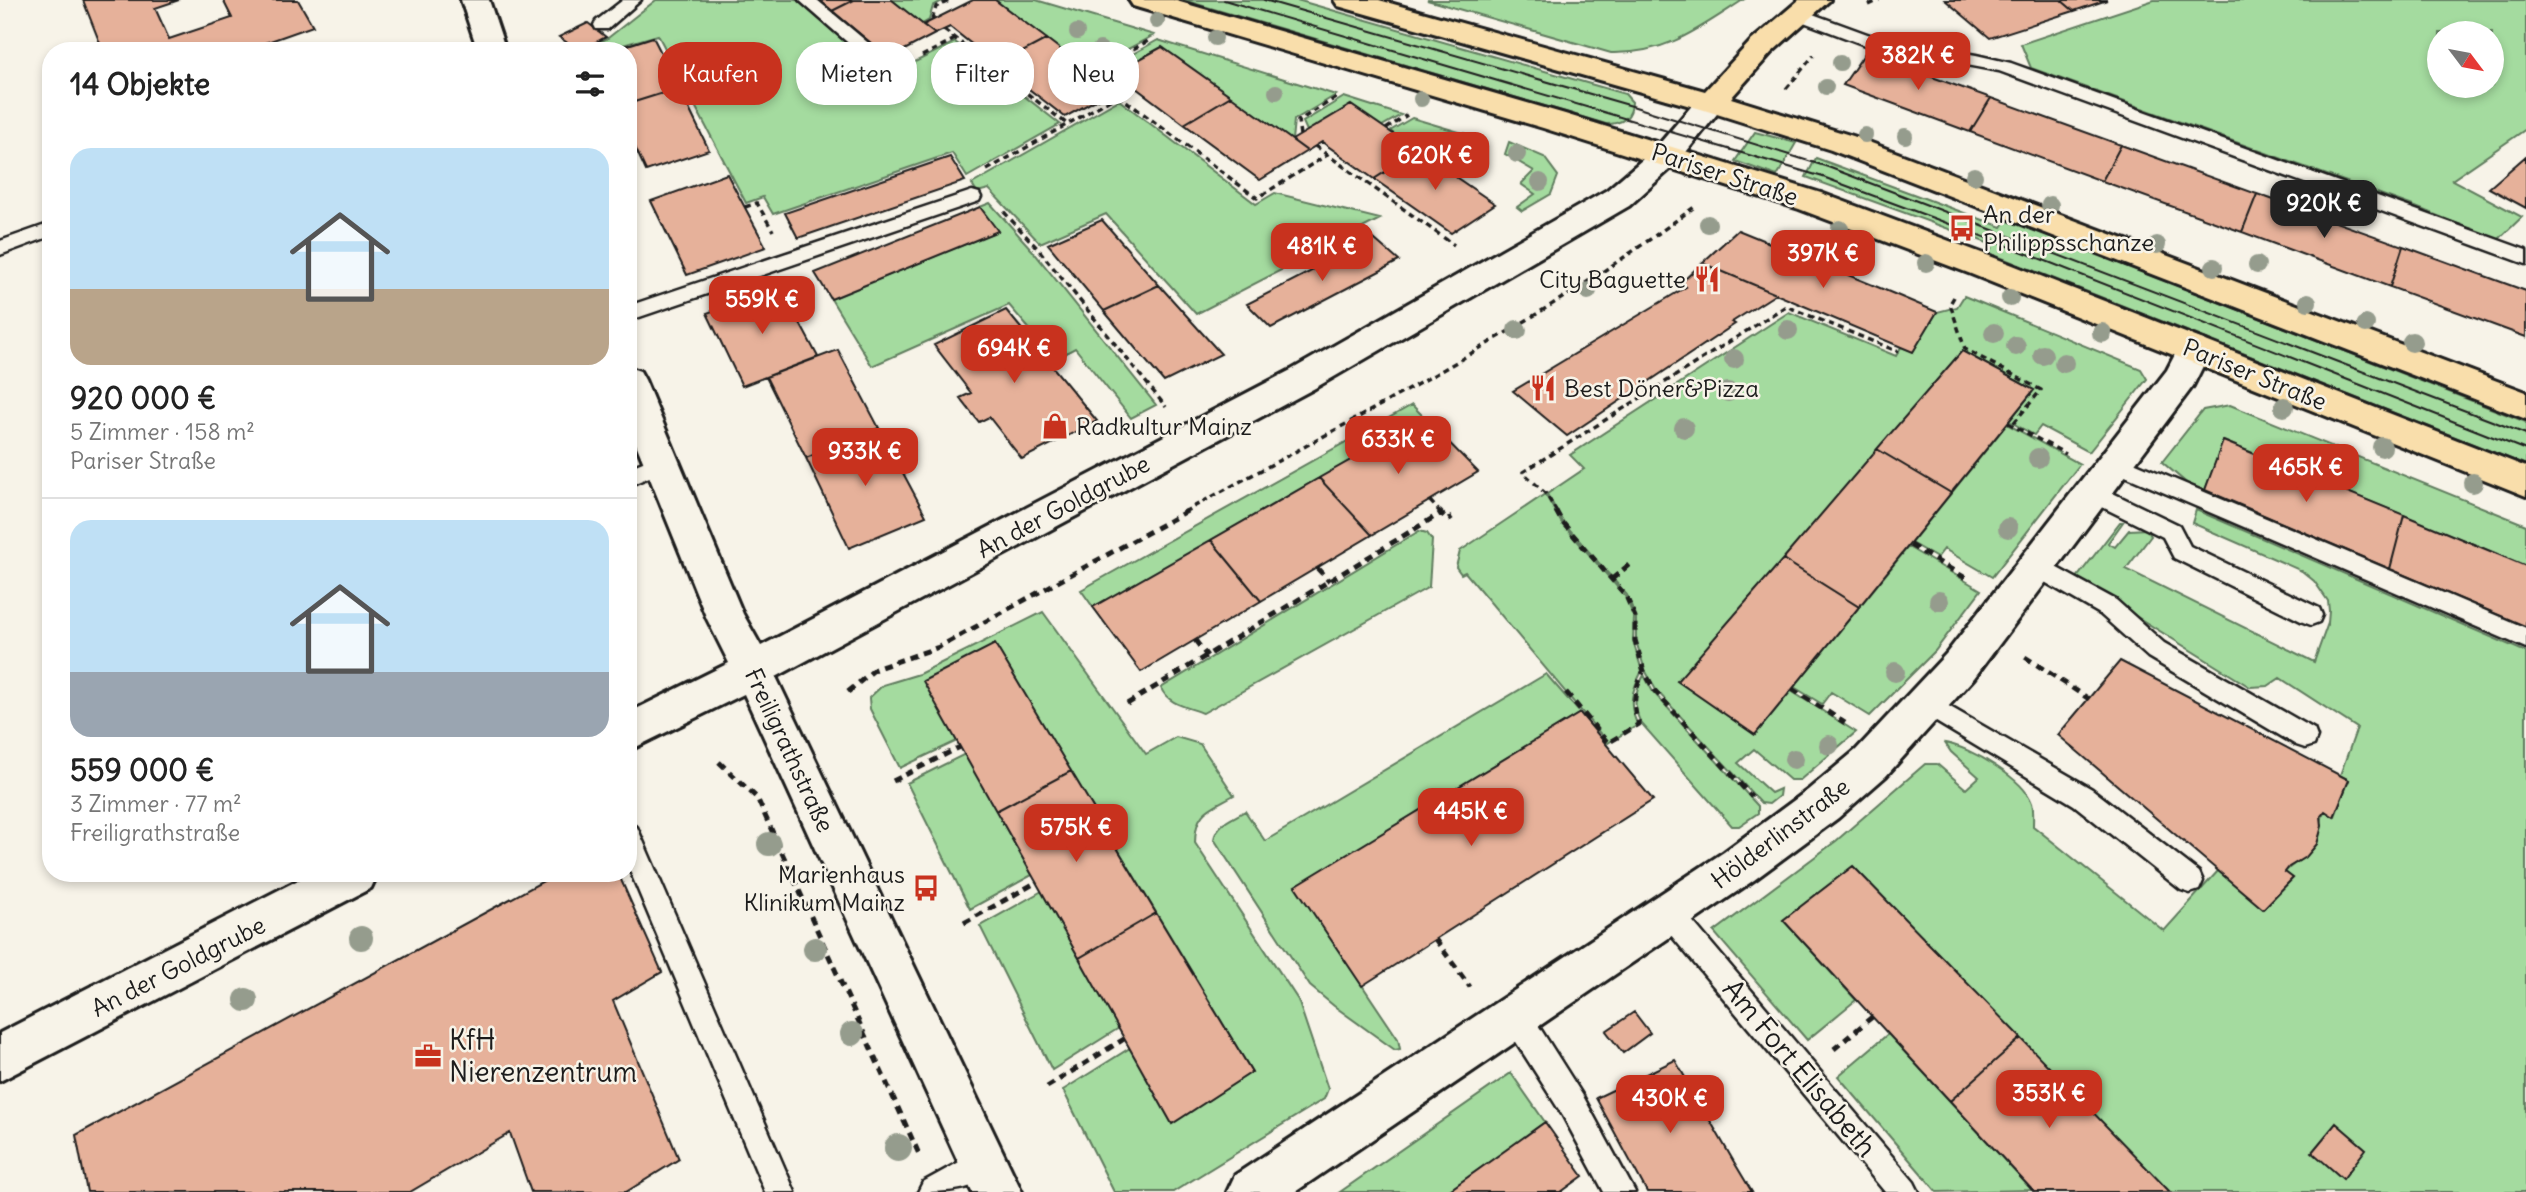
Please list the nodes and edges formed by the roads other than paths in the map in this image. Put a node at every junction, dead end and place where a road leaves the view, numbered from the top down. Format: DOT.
graph roads {
  1 [pos="475,0"];
  2 [pos="633,0"];
  3 [pos="807,0"];
  4 [pos="1143,0"];
  5 [pos="1348,0"];
  6 [pos="1807,7"];
  7 [pos="603,25"];
  8 [pos="489,42"];
  9 [pos="857,42"];
  10 [pos="1711,102"];
  11 [pos="1667,155"];
  12 [pos="972,197"];
  13 [pos="42,232"];
  14 [pos="0,248"];
  15 [pos="2526,257"];
  16 [pos="637,311"];
  17 [pos="2194,350"];
  18 [pos="637,401"];
  19 [pos="2526,406"];
  20 [pos="663,462"];
  21 [pos="637,474"];
  22 [pos="2105,478"];
  23 [pos="2526,482"];
  24 [pos="2037,566"];
  25 [pos="2311,615"];
  26 [pos="2526,638"];
  27 [pos="753,670"];
  28 [pos="1926,704"];
  29 [pos="637,728"];
  30 [pos="2305,737"];
  31 [pos="637,856"];
  32 [pos="2190,881"];
  33 [pos="339,882"];
  34 [pos="1669,913"];
  35 [pos="1516,1016"];
  36 [pos="0,1058"];
  37 [pos="990,1177"];
  38 [pos="1276,1185"];
  39 [pos="934,1191"];
  40 [pos="780,1192"];
  41 [pos="1620,1192"];
  42 [pos="1905,1192"];
  1 -- 8 [label="street"];
  2 -- 7 [label="lane"];
  3 -- 9 [label="lane"];
  4 -- 11 [label="main road, Pariser Straße"];
  5 -- 10 [label="main road"];
  6 -- 10 [label="main road"];
  6 -- 15 [label="lane"];
  10 -- 11 [label="street"];
  10 -- 19 [label="main road"];
  11 -- 17 [label="main road, Pariser Straße"];
  11 -- 27 [label="street, An der Goldgrube"];
  12 -- 16 [label="lane"];
  13 -- 14 [label="lane"];
  17 -- 22 [label="street, Hölderlinstraße"];
  17 -- 23 [label="main road, Pariser Straße"];
  18 -- 20 [label="street, Freiligrathstraße"];
  20 -- 21 [label="lane"];
  20 -- 27 [label="street, Freiligrathstraße"];
  22 -- 24 [label="street, Hölderlinstraße"];
  22 -- 25 [label="lane"];
  22 -- 26 [label="lane"];
  24 -- 28 [label="street, Hölderlinstraße"];
  24 -- 30 [label="lane"];
  27 -- 29 [label="street, An der Goldgrube"];
  27 -- 37 [label="street, Freiligrathstraße"];
  28 -- 32 [label="lane"];
  28 -- 34 [label="street, Hölderlinstraße"];
  31 -- 40 [label="lane"];
  33 -- 36 [label="street, An der Goldgrube"];
  34 -- 35 [label="street, Hölderlinstraße"];
  34 -- 42 [label="lane, Am Fort Elisabeth"];
  35 -- 38 [label="street, Hölderlinstraße"];
  35 -- 41 [label="lane"];
  37 -- 39 [label="lane"];
}
